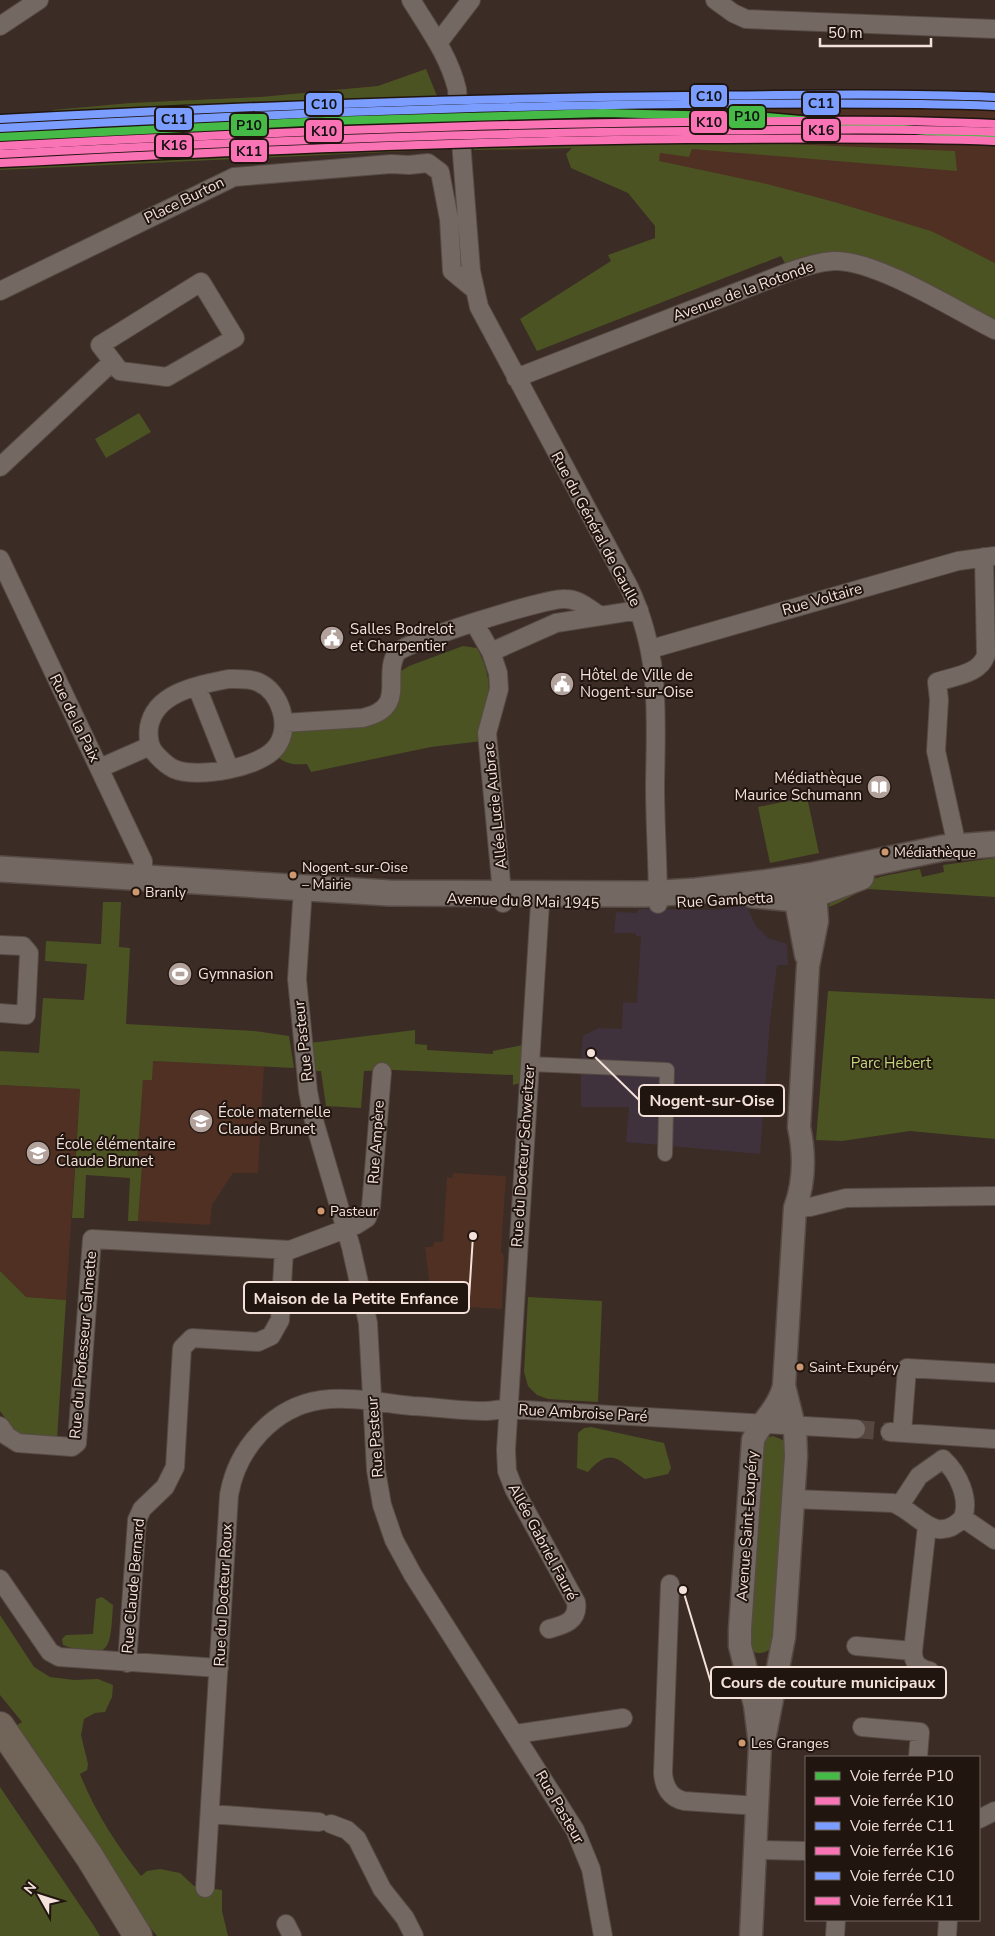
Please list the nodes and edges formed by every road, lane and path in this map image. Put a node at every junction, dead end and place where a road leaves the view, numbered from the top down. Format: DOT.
graph roads {
  1 [pos="39,0"];
  2 [pos="410,0"];
  3 [pos="471,0"];
  4 [pos="715,0"];
  5 [pos="19,5"];
  6 [pos="0,26"];
  7 [pos="995,30"];
  8 [pos="438,43"];
  9 [pos="475,290"];
  10 [pos="0,291"];
  11 [pos="995,330"];
  12 [pos="112,363"];
  13 [pos="516,378"];
  14 [pos="0,467"];
  15 [pos="989,556"];
  16 [pos="0,558"];
  17 [pos="639,610"];
  18 [pos="599,615"];
  19 [pos="475,624"];
  20 [pos="651,649"];
  21 [pos="491,652"];
  22 [pos="197,687"];
  23 [pos="284,723"];
  24 [pos="150,746"];
  25 [pos="100,768"];
  26 [pos="229,768"];
  27 [pos="995,844"];
  28 [pos="957,846"];
  29 [pos="995,854"];
  30 [pos="0,869"];
  31 [pos="143,878"];
  32 [pos="805,887"];
  33 [pos="303,888"];
  34 [pos="503,898"];
  35 [pos="658,898"];
  36 [pos="540,903"];
  37 [pos="0,944"];
  38 [pos="0,1013"];
  39 [pos="529,1064"];
  40 [pos="382,1072"];
  41 [pos="665,1154"];
  42 [pos="995,1196"];
  43 [pos="795,1208"];
  44 [pos="346,1229"];
  45 [pos="284,1250"];
  46 [pos="995,1373"];
  47 [pos="784,1386"];
  48 [pos="372,1402"];
  49 [pos="507,1409"];
  50 [pos="762,1424"];
  51 [pos="794,1425"];
  52 [pos="0,1426"];
  53 [pos="856,1429"];
  54 [pos="946,1437"];
  55 [pos="995,1439"];
  56 [pos="943,1459"];
  57 [pos="794,1498"];
  58 [pos="900,1505"];
  59 [pos="963,1518"];
  60 [pos="927,1526"];
  61 [pos="995,1540"];
  62 [pos="0,1579"];
  63 [pos="670,1584"];
  64 [pos="549,1629"];
  65 [pos="784,1637"];
  66 [pos="740,1646"];
  67 [pos="856,1646"];
  68 [pos="913,1651"];
  69 [pos="126,1663"];
  70 [pos="219,1668"];
  71 [pos="930,1671"];
  72 [pos="623,1718"];
  73 [pos="0,1726"];
  74 [pos="862,1726"];
  75 [pos="516,1734"];
  76 [pos="0,1751"];
  77 [pos="918,1756"];
  78 [pos="760,1768"];
  79 [pos="758,1806"];
  80 [pos="995,1812"];
  81 [pos="210,1814"];
  82 [pos="980,1819"];
  83 [pos="756,1850"];
  84 [pos="805,1851"];
  85 [pos="205,1888"];
  86 [pos="836,1921"];
  87 [pos="948,1921"];
  88 [pos="122,1936"];
  89 [pos="138,1936"];
  90 [pos="414,1936"];
  91 [pos="604,1936"];
  92 [pos="751,1936"];
  93 [pos="835,1936"];
  94 [pos="947,1936"];
  1 -- 5 [label="street"];
  2 -- 8 [label="street, Rue du Général de Gaulle"];
  3 -- 8 [label="street"];
  4 -- 7 [label="street"];
  5 -- 6 [label="street"];
  8 -- 9 [label="street, Rue du Général de Gaulle"];
  9 -- 10 [label="street, Place Burton"];
  9 -- 13 [label="street, Rue du Général de Gaulle"];
  11 -- 13 [label="street, Avenue de la Rotonde"];
  12 -- 12 [label="street"];
  12 -- 14 [label="street"];
  13 -- 17 [label="street, Rue du Général de Gaulle"];
  15 -- 20 [label="street, Rue Voltaire"];
  15 -- 28 [label="street"];
  16 -- 25 [label="street, Rue de la Paix"];
  17 -- 18 [label="street"];
  17 -- 20 [label="street, Rue du Général de Gaulle"];
  18 -- 19 [label="street"];
  18 -- 21 [label="street"];
  19 -- 21 [label="street, Allée Lucie Aubrac"];
  19 -- 23 [label="street"];
  20 -- 35 [label="street, Rue du Général de Gaulle"];
  21 -- 34 [label="street, Allée Lucie Aubrac"];
  22 -- 23 [label="street"];
  22 -- 24 [label="street"];
  22 -- 26 [label="street"];
  23 -- 26 [label="street"];
  24 -- 25 [label="street"];
  24 -- 26 [label="street"];
  25 -- 31 [label="street, Rue de la Paix"];
  27 -- 28 [label="main road, Rue Gambetta"];
  28 -- 32 [label="main road, Rue Gambetta"];
  29 -- 32 [label="main road, Rue Gambetta"];
  30 -- 31 [label="main road, Avenue du 8 Mai 1945"];
  31 -- 33 [label="main road, Avenue du 8 Mai 1945"];
  32 -- 35 [label="main road, Rue Gambetta"];
  32 -- 43 [label="street, Avenue Saint-Exupéry"];
  33 -- 34 [label="main road, Avenue du 8 Mai 1945"];
  33 -- 44 [label="street, Rue Pasteur"];
  34 -- 35 [label="main road, Avenue du 8 Mai 1945"];
  34 -- 36 [label="main road, Avenue du 8 Mai 1945"];
  35 -- 36 [label="main road, Avenue du 8 Mai 1945"];
  36 -- 39 [label="street, Rue du Docteur Schweitzer"];
  37 -- 38 [label="street"];
  39 -- 41 [label="street"];
  39 -- 49 [label="street, Rue du Docteur Schweitzer"];
  40 -- 44 [label="street, Rue Ampère"];
  42 -- 43 [label="street"];
  43 -- 47 [label="street, Avenue Saint-Exupéry"];
  44 -- 45 [label="street, Rue du Professeur Calmette"];
  44 -- 48 [label="street, Rue Pasteur"];
  45 -- 52 [label="street, Rue du Professeur Calmette"];
  45 -- 69 [label="street, Rue Claude Bernard"];
  46 -- 54 [label="street"];
  47 -- 50 [label="street, Avenue Saint-Exupéry"];
  47 -- 51 [label="street, Avenue Saint-Exupéry"];
  48 -- 49 [label="street, Rue Ambroise Paré"];
  48 -- 70 [label="street, Rue du Docteur Roux"];
  48 -- 75 [label="street, Rue Pasteur"];
  49 -- 50 [label="street, Rue Ambroise Paré"];
  49 -- 64 [label="street, Allée Gabriel Fauré"];
  50 -- 51 [label="street, Rue Ambroise Paré"];
  50 -- 66 [label="street, Avenue Saint-Exupéry"];
  51 -- 53 [label="street, Rue Ambroise Paré"];
  51 -- 57 [label="street, Avenue Saint-Exupéry"];
  54 -- 55 [label="street"];
  54 -- 56 [label="street"];
  56 -- 58 [label="street"];
  56 -- 59 [label="street"];
  57 -- 58 [label="street"];
  57 -- 65 [label="street, Avenue Saint-Exupéry"];
  58 -- 60 [label="street"];
  59 -- 60 [label="street"];
  59 -- 61 [label="street"];
  60 -- 68 [label="street"];
  62 -- 69 [label="street"];
  63 -- 79 [label="street"];
  65 -- 66 [label="street"];
  65 -- 78 [label="street, Avenue Saint-Exupéry"];
  66 -- 78 [label="street, Avenue Saint-Exupéry"];
  67 -- 68 [label="street"];
  68 -- 71 [label="street"];
  69 -- 70 [label="street"];
  70 -- 81 [label="street, Rue du Docteur Roux"];
  72 -- 75 [label="street"];
  73 -- 89 [label="main road"];
  74 -- 77 [label="street"];
  75 -- 91 [label="street, Rue Pasteur"];
  76 -- 88 [label="main road"];
  78 -- 79 [label="street, Avenue Saint-Exupéry"];
  79 -- 83 [label="street, Avenue Saint-Exupéry"];
  80 -- 82 [label="street"];
  81 -- 85 [label="street, Rue du Docteur Roux"];
  81 -- 90 [label="street"];
  83 -- 84 [label="street"];
  83 -- 92 [label="street, Avenue Saint-Exupéry"];
  86 -- 93 [label="street"];
  87 -- 94 [label="street"];
}
